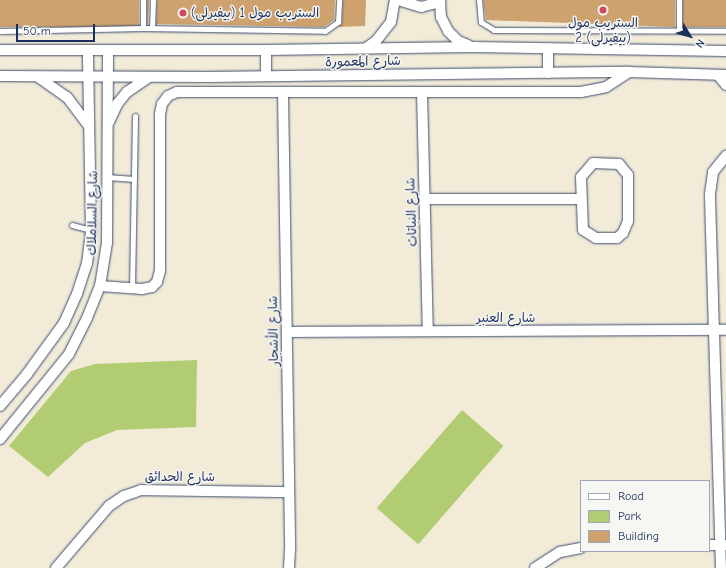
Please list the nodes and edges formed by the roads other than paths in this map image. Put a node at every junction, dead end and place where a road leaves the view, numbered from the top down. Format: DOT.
graph roads {
  1 [pos="143,0"];
  2 [pos="153,0"];
  3 [pos="339,0"];
  4 [pos="396,0"];
  5 [pos="479,0"];
  6 [pos="679,0"];
  7 [pos="440,1"];
  8 [pos="143,28"];
  9 [pos="152,28"];
  10 [pos="679,30"];
  11 [pos="0,31"];
  12 [pos="726,31"];
  13 [pos="472,47"];
  14 [pos="366,48"];
  15 [pos="548,49"];
  16 [pos="0,50"];
  17 [pos="88,50"];
  18 [pos="266,50"];
  19 [pos="108,51"];
  20 [pos="726,51"];
  21 [pos="629,72"];
  22 [pos="548,73"];
  23 [pos="722,75"];
  24 [pos="0,76"];
  25 [pos="88,76"];
  26 [pos="108,76"];
  27 [pos="266,76"];
  28 [pos="38,77"];
  29 [pos="149,77"];
  30 [pos="207,77"];
  31 [pos="726,85"];
  32 [pos="207,91"];
  33 [pos="422,92"];
  34 [pos="283,93"];
  35 [pos="135,116"];
  36 [pos="88,126"];
  37 [pos="107,132"];
  38 [pos="88,139"];
  39 [pos="726,156"];
  40 [pos="107,177"];
  41 [pos="134,179"];
  42 [pos="425,199"];
  43 [pos="581,199"];
  44 [pos="72,225"];
  45 [pos="91,230"];
  46 [pos="100,286"];
  47 [pos="132,289"];
  48 [pos="715,330"];
  49 [pos="726,330"];
  50 [pos="428,331"];
  51 [pos="287,332"];
  52 [pos="0,406"];
  53 [pos="0,439"];
  54 [pos="289,492"];
  55 [pos="723,545"];
  56 [pos="710,546"];
  57 [pos="580,548"];
  58 [pos="56,568"];
  59 [pos="288,568"];
  60 [pos="535,568"];
  61 [pos="721,568"];
  1 -- 8 [label="lane"];
  2 -- 9 [label="lane"];
  3 -- 9 [label="lane"];
  4 -- 7 [label="street"];
  4 -- 14 [label="street"];
  5 -- 10 [label="lane"];
  6 -- 10 [label="lane"];
  7 -- 13 [label="street"];
  8 -- 9 [label="lane"];
  8 -- 11 [label="lane"];
  10 -- 12 [label="lane"];
  13 -- 14 [label="street, شارع المعمورة"];
  13 -- 15 [label="street, شارع المعمورة"];
  14 -- 18 [label="street, شارع المعمورة"];
  15 -- 20 [label="street, شارع المعمورة"];
  15 -- 22 [label="street"];
  16 -- 17 [label="street, شارع المعمورة"];
  17 -- 19 [label="street, شارع المعمورة"];
  17 -- 25 [label="street, شارع السلاملاك"];
  18 -- 19 [label="street, شارع المعمورة"];
  18 -- 27 [label="street"];
  19 -- 26 [label="street, شارع السلاملاك"];
  21 -- 22 [label="street, شارع المعمورة"];
  21 -- 23 [label="street, شارع المعمورة"];
  21 -- 33 [label="street"];
  22 -- 27 [label="street, شارع المعمورة"];
  23 -- 31 [label="street"];
  24 -- 28 [label="street, شارع المعمورة"];
  25 -- 26 [label="street, شارع المعمورة"];
  25 -- 28 [label="street, شارع المعمورة"];
  25 -- 36 [label="street, شارع السلاملاك"];
  26 -- 29 [label="street, شارع المعمورة"];
  26 -- 37 [label="street, شارع السلاملاك"];
  27 -- 30 [label="street, شارع المعمورة"];
  28 -- 36 [label="street"];
  29 -- 30 [label="street, شارع المعمورة"];
  29 -- 37 [label="street"];
  30 -- 32 [label="street"];
  32 -- 34 [label="street"];
  32 -- 47 [label="street"];
  33 -- 34 [label="street"];
  33 -- 42 [label="street, شارع النباتات"];
  34 -- 51 [label="street, شارع الأشجار"];
  35 -- 41 [label="lane"];
  36 -- 38 [label="street, شارع السلاملاك"];
  37 -- 38 [label="street"];
  37 -- 40 [label="street, شارع السلاملاك"];
  38 -- 45 [label="street, شارع السلاملاك"];
  39 -- 48 [label="street"];
  40 -- 41 [label="lane"];
  40 -- 46 [label="street, شارع السلاملاك"];
  41 -- 47 [label="lane"];
  42 -- 43 [label="street"];
  42 -- 50 [label="street, شارع النباتات"];
  43 -- 43 [label="street"];
  44 -- 45 [label="lane"];
  45 -- 52 [label="street, شارع السلاملاك"];
  46 -- 47 [label="street"];
  46 -- 53 [label="street, شارع السلاملاك"];
  48 -- 49 [label="street, شارع العنبر"];
  48 -- 50 [label="street, شارع العنبر"];
  48 -- 55 [label="street"];
  50 -- 51 [label="street, شارع العنبر"];
  51 -- 54 [label="street, شارع الأشجار"];
  54 -- 58 [label="street, شارع الحدائق"];
  54 -- 59 [label="street, شارع الأشجار"];
  55 -- 56 [label="street"];
  55 -- 61 [label="street"];
  57 -- 60 [label="street"];
}
